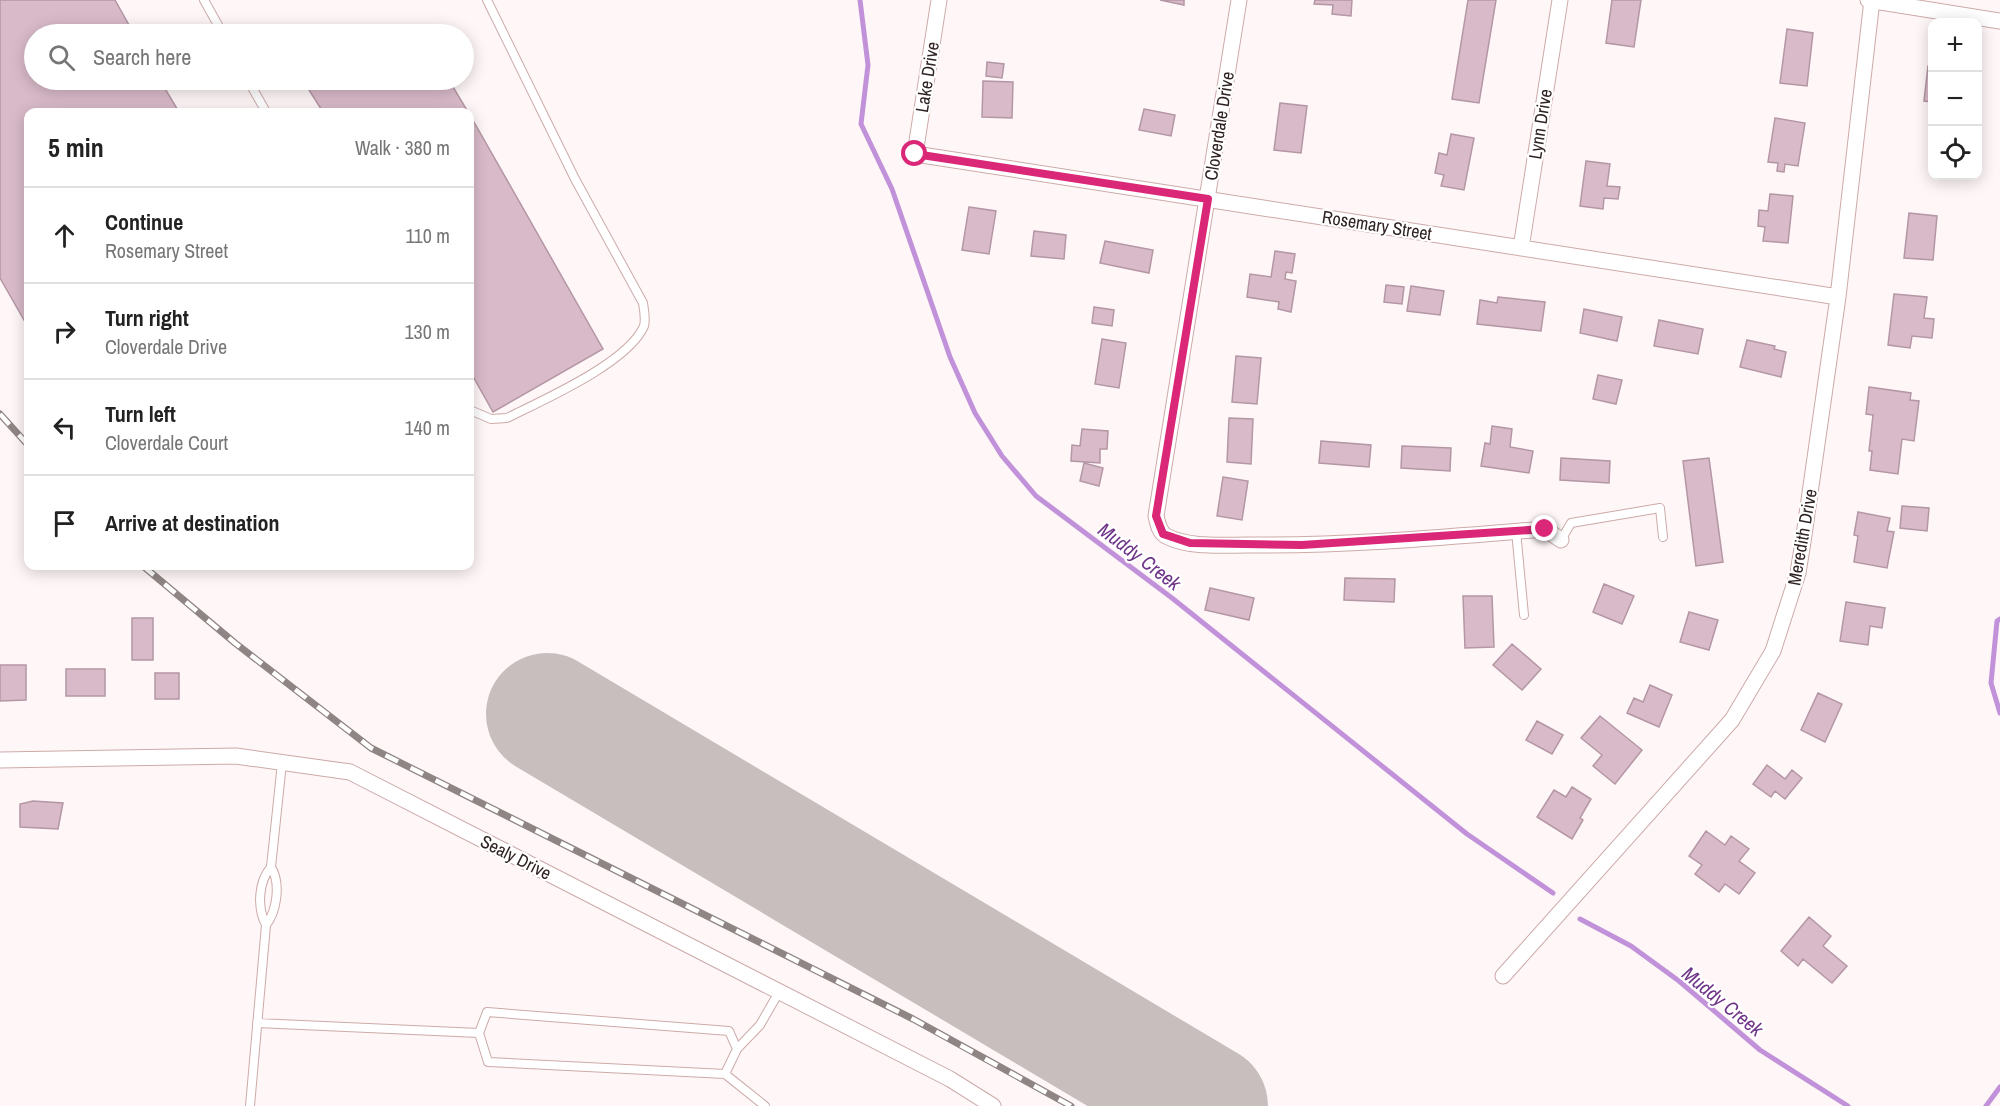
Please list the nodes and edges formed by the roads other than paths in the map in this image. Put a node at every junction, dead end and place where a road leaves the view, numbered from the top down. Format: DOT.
graph roads {
  1 [pos="204,0"];
  2 [pos="487,0"];
  3 [pos="939,0"];
  4 [pos="1239,0"];
  5 [pos="1560,0"];
  6 [pos="1871,0"];
  7 [pos="2000,21"];
  8 [pos="217,24"];
  9 [pos="254,90"];
  10 [pos="264,108"];
  11 [pos="915,154"];
  12 [pos="1208,199"];
  13 [pos="1521,248"];
  14 [pos="1838,297"];
  15 [pos="474,412"];
  16 [pos="1516,531"];
  17 [pos="1663,537"];
  18 [pos="1561,540"];
  19 [pos="1524,615"];
  20 [pos="0,760"];
  21 [pos="282,763"];
  22 [pos="271,867"];
  23 [pos="266,925"];
  24 [pos="1503,976"];
  25 [pos="779,992"];
  26 [pos="257,1023"];
  27 [pos="479,1033"];
  28 [pos="737,1049"];
  29 [pos="725,1074"];
  30 [pos="250,1106"];
  31 [pos="765,1106"];
  32 [pos="993,1106"];
  1 -- 8 [label="lane"];
  2 -- 15 [label="lane"];
  3 -- 11 [label="street, Lake Drive"];
  4 -- 12 [label="street, Cloverdale Drive"];
  5 -- 13 [label="street, Lynn Drive"];
  6 -- 7 [label="street"];
  6 -- 14 [label="street, Meredith Drive"];
  9 -- 10 [label="lane"];
  11 -- 12 [label="street, Rosemary Street"];
  12 -- 13 [label="street, Rosemary Street"];
  12 -- 16 [label="street, Cloverdale Drive"];
  13 -- 14 [label="street, Rosemary Street"];
  14 -- 24 [label="street, Meredith Drive"];
  16 -- 18 [label="street"];
  16 -- 19 [label="lane"];
  17 -- 18 [label="lane"];
  20 -- 21 [label="street, Sealy Drive"];
  21 -- 22 [label="lane"];
  21 -- 25 [label="street, Sealy Drive"];
  22 -- 23 [label="lane"];
  22 -- 23 [label="lane"];
  23 -- 26 [label="lane"];
  25 -- 28 [label="lane"];
  25 -- 32 [label="street, Sealy Drive"];
  26 -- 27 [label="lane"];
  26 -- 30 [label="lane"];
  27 -- 28 [label="lane"];
  27 -- 29 [label="lane"];
  28 -- 29 [label="lane"];
  29 -- 31 [label="lane"];
}
